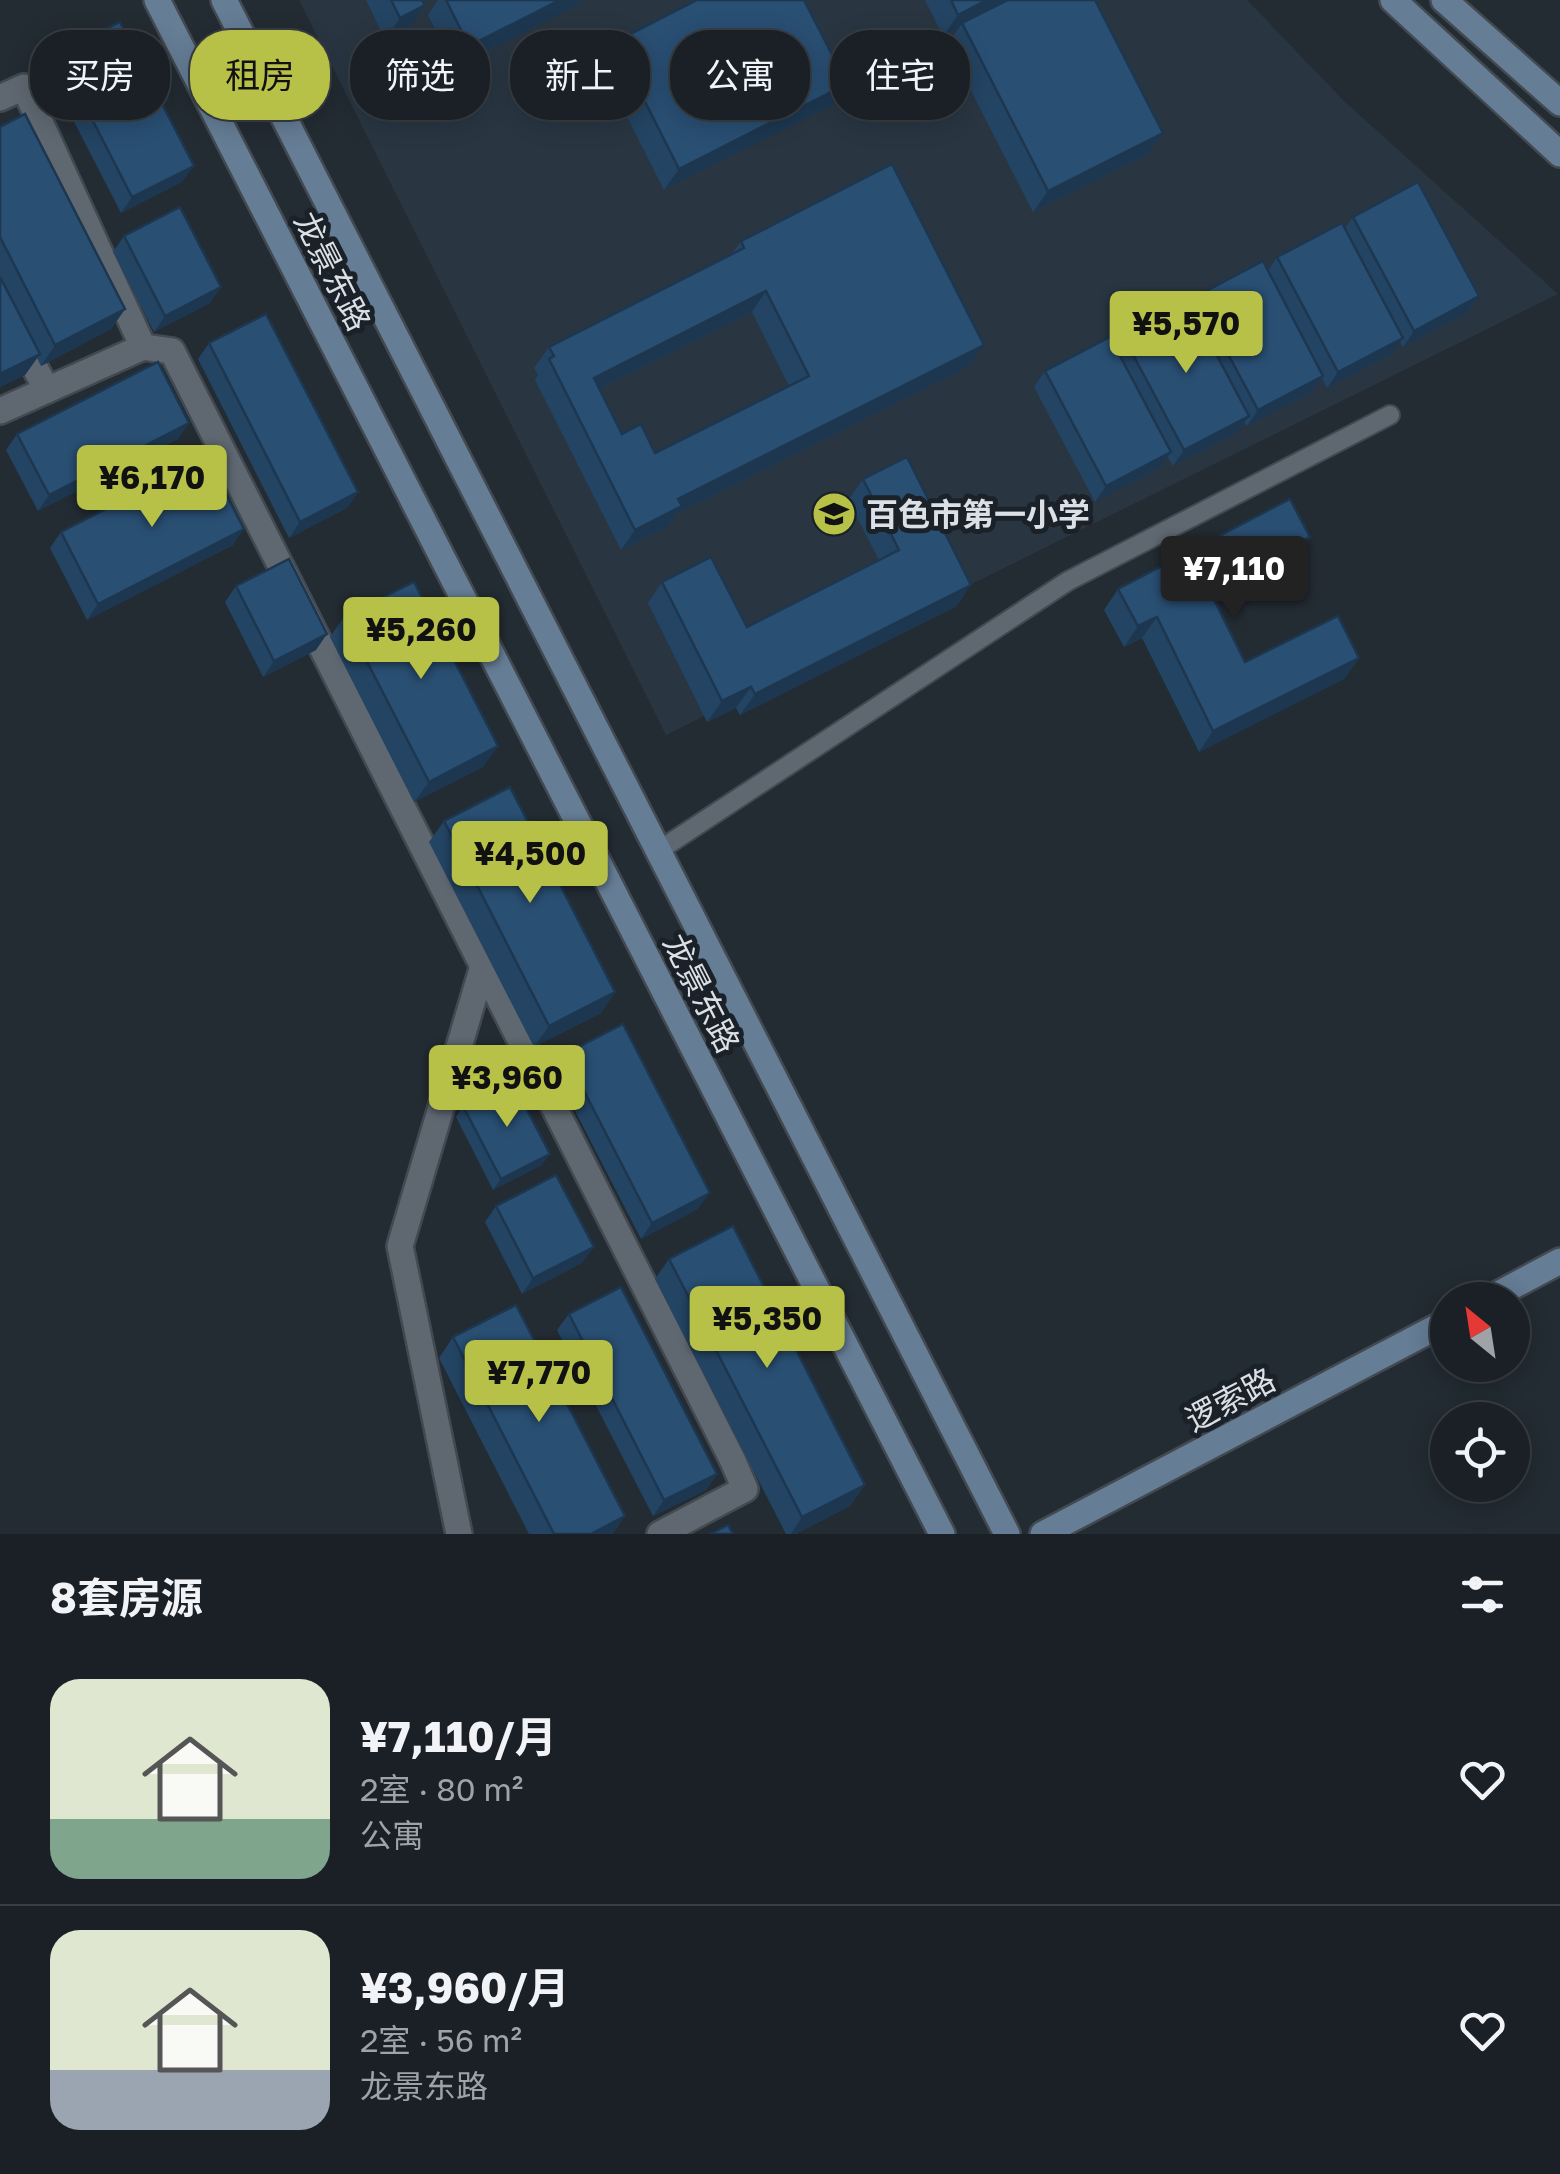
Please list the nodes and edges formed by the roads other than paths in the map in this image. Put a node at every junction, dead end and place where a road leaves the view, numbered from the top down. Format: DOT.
graph roads {
  1 [pos="157,0"];
  2 [pos="224,0"];
  3 [pos="1394,0"];
  4 [pos="1444,0"];
  5 [pos="0,98"];
  6 [pos="1560,102"];
  7 [pos="1560,154"];
  8 [pos="0,303"];
  9 [pos="142,347"];
  10 [pos="47,390"];
  11 [pos="0,411"];
  12 [pos="1390,415"];
  13 [pos="658,852"];
  14 [pos="483,966"];
  15 [pos="1560,1261"];
  16 [pos="1520,1282"];
  17 [pos="1430,1330"];
  18 [pos="459,1534"];
  19 [pos="660,1534"];
  20 [pos="942,1534"];
  21 [pos="1007,1534"];
  22 [pos="1043,1534"];
  1 -- 20 [label="main road, 龙景东路"];
  2 -- 13 [label="main road, 龙景东路"];
  3 -- 7 [label="main road"];
  4 -- 6 [label="main road"];
  5 -- 9 [label="street"];
  8 -- 10 [label="street"];
  9 -- 10 [label="street"];
  9 -- 14 [label="street"];
  10 -- 11 [label="street"];
  12 -- 13 [label="lane"];
  13 -- 21 [label="main road, 龙景东路"];
  14 -- 18 [label="street"];
  14 -- 19 [label="street"];
  15 -- 16 [label="main road"];
  17 -- 22 [label="main road, 逻索路"];
}
